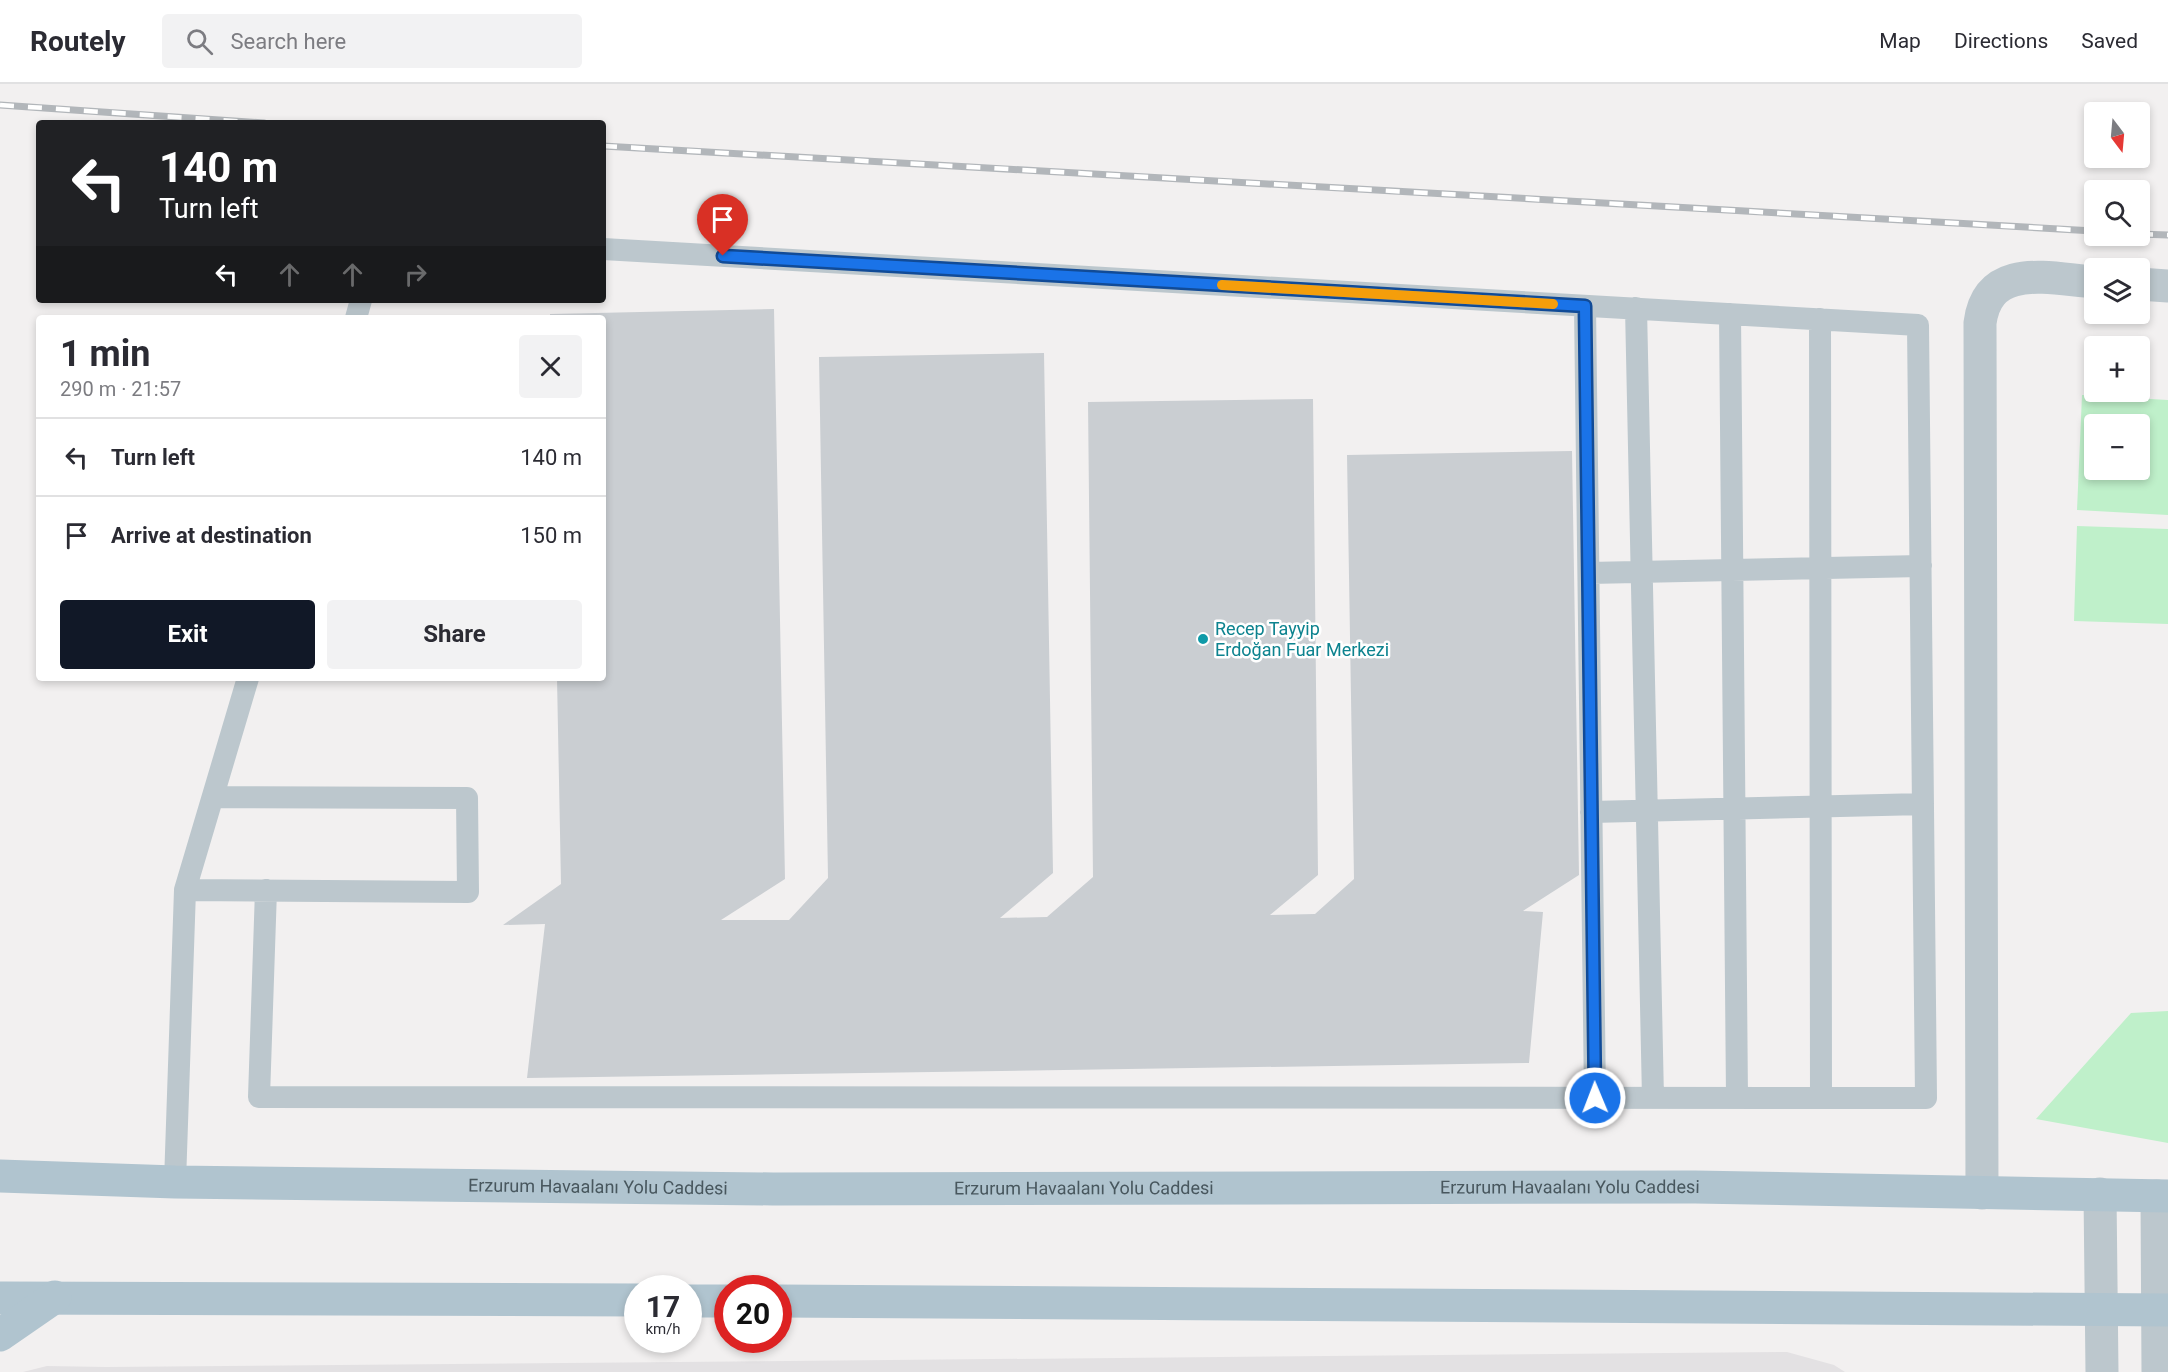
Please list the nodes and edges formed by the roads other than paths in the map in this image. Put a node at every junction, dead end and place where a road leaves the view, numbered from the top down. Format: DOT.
graph roads {
  1 [pos="606,249"];
  2 [pos="2084,281"];
  3 [pos="2150,285"];
  4 [pos="2168,286"];
  5 [pos="1585,306"];
  6 [pos="1636,308"];
  7 [pos="1730,314"];
  8 [pos="1820,319"];
  9 [pos="1921,566"];
  10 [pos="1820,568"];
  11 [pos="1732,570"];
  12 [pos="1641,572"];
  13 [pos="1588,573"];
  14 [pos="247,681"];
  15 [pos="213,796"];
  16 [pos="1923,804"];
  17 [pos="1821,807"];
  18 [pos="1734,809"];
  19 [pos="1647,811"];
  20 [pos="1592,812"];
  21 [pos="185,890"];
  22 [pos="266,890"];
  23 [pos="1595,1098"];
  24 [pos="1653,1098"];
  25 [pos="1737,1098"];
  26 [pos="1821,1098"];
  27 [pos="0,1176"];
  28 [pos="174,1182"];
  29 [pos="1982,1193"];
  30 [pos="2100,1194"];
  31 [pos="2163,1196"];
  32 [pos="55,1297"];
  33 [pos="0,1298"];
  34 [pos="624,1300"];
  35 [pos="792,1301"];
  36 [pos="2101,1310"];
  37 [pos="2163,1310"];
  38 [pos="0,1335"];
  39 [pos="2102,1372"];
  40 [pos="2158,1372"];
  1 -- 5 [label="lane"];
  2 -- 29 [label="street"];
  3 -- 4 [label="street"];
  5 -- 6 [label="lane"];
  5 -- 13 [label="lane"];
  6 -- 7 [label="lane"];
  6 -- 12 [label="lane"];
  7 -- 8 [label="lane"];
  7 -- 11 [label="lane"];
  8 -- 9 [label="lane"];
  8 -- 10 [label="lane"];
  9 -- 10 [label="lane"];
  9 -- 16 [label="lane"];
  10 -- 11 [label="lane"];
  10 -- 17 [label="lane"];
  11 -- 12 [label="lane"];
  11 -- 18 [label="lane"];
  12 -- 13 [label="lane"];
  12 -- 19 [label="lane"];
  13 -- 20 [label="lane"];
  14 -- 15 [label="lane"];
  15 -- 21 [label="lane"];
  15 -- 22 [label="lane"];
  16 -- 17 [label="lane"];
  16 -- 26 [label="lane"];
  17 -- 18 [label="lane"];
  17 -- 26 [label="lane"];
  18 -- 19 [label="lane"];
  18 -- 25 [label="lane"];
  19 -- 20 [label="lane"];
  19 -- 24 [label="lane"];
  20 -- 23 [label="lane"];
  21 -- 22 [label="lane"];
  21 -- 28 [label="lane"];
  22 -- 23 [label="lane"];
  23 -- 24 [label="lane"];
  24 -- 25 [label="lane"];
  25 -- 26 [label="lane"];
  27 -- 28 [label="main road, Erzurum Havaalanı Yolu Caddesi"];
  28 -- 29 [label="main road, Erzurum Havaalanı Yolu Caddesi"];
  29 -- 30 [label="main road, Erzurum Havaalanı Yolu Caddesi"];
  30 -- 31 [label="main road, Erzurum Havaalanı Yolu Caddesi"];
  30 -- 36 [label="street"];
  31 -- 37 [label="street"];
  32 -- 33 [label="main road"];
  32 -- 34 [label="main road"];
  32 -- 38 [label="main road"];
  35 -- 36 [label="main road"];
  36 -- 37 [label="main road"];
  36 -- 39 [label="street"];
  37 -- 40 [label="street"];
}
